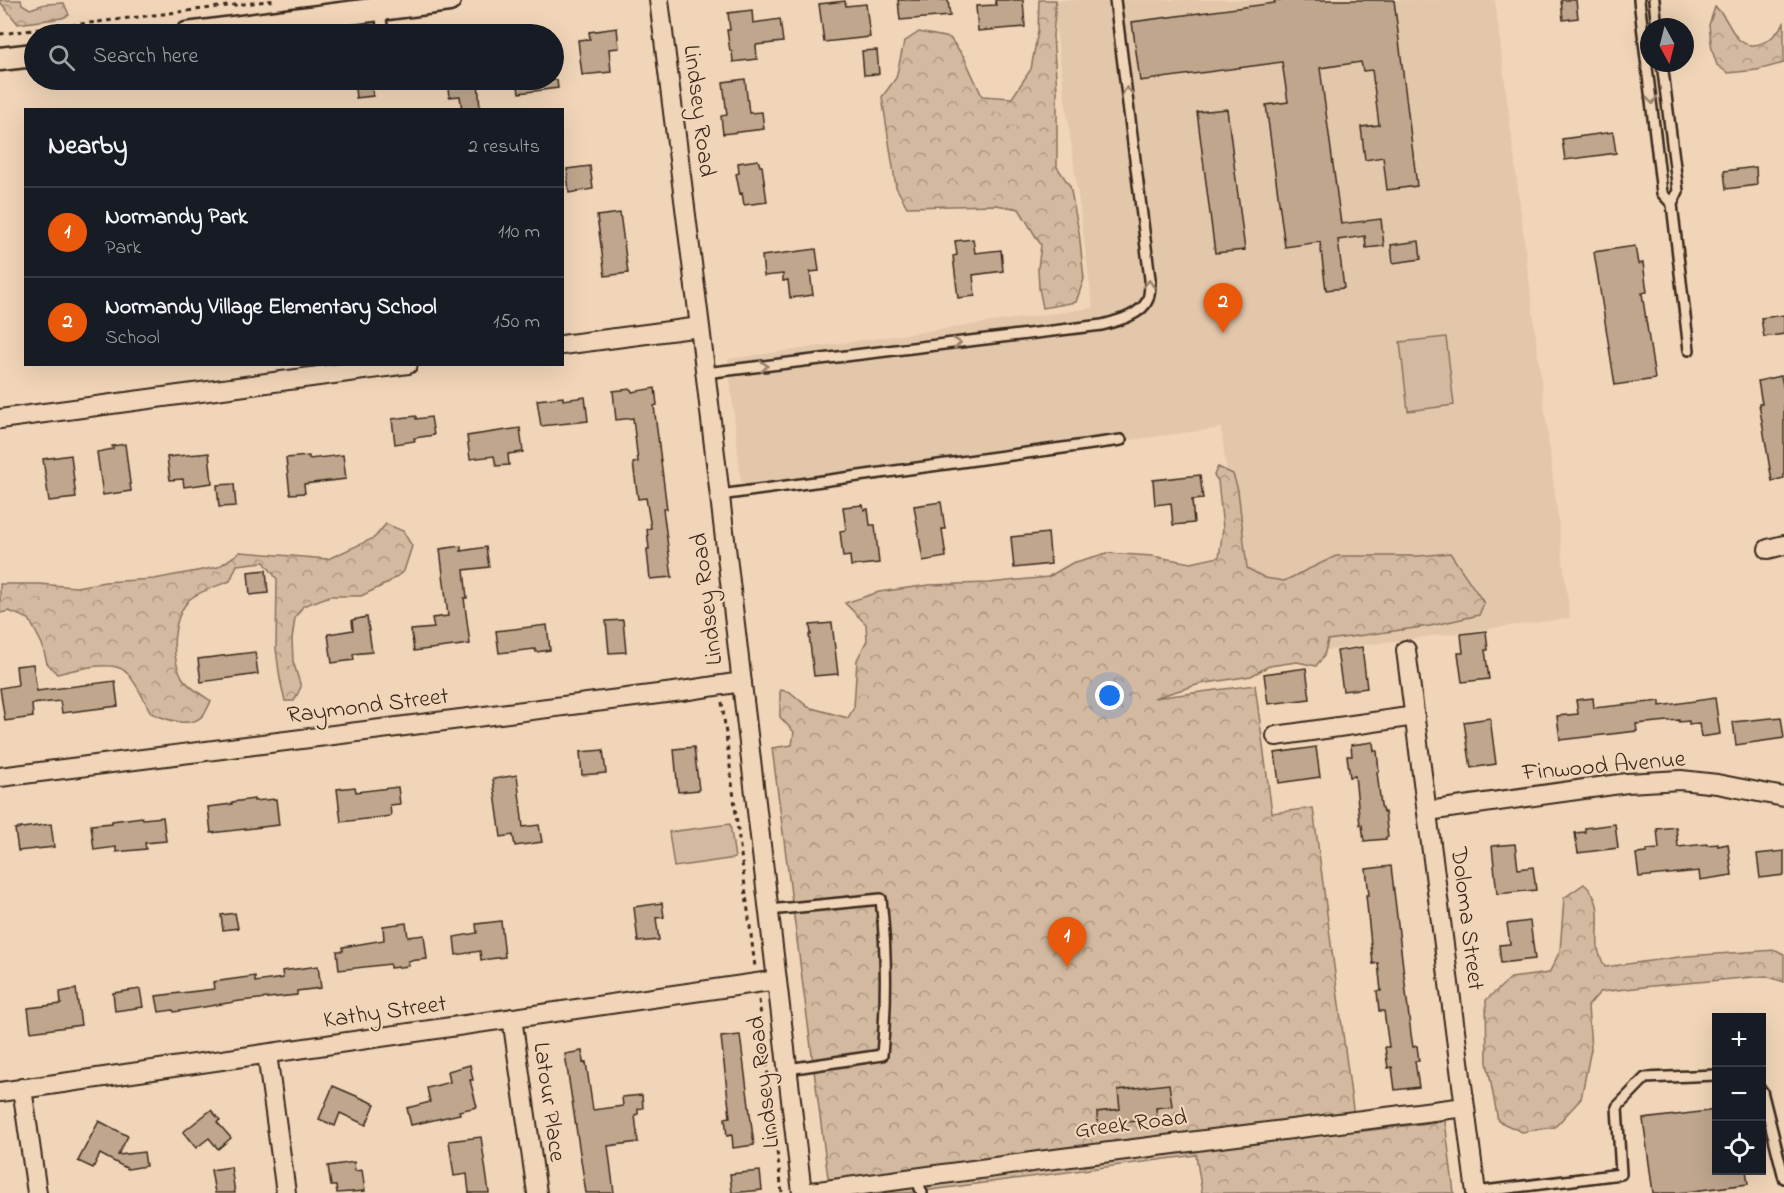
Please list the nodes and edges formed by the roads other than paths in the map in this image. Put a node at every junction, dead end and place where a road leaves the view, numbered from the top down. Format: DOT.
graph roads {
  1 [pos="449,0"];
  2 [pos="659,0"];
  3 [pos="1115,0"];
  4 [pos="1639,0"];
  5 [pos="1654,0"];
  6 [pos="385,6"];
  7 [pos="1656,18"];
  8 [pos="346,24"];
  9 [pos="384,24"];
  10 [pos="24,56"];
  11 [pos="0,59"];
  12 [pos="1663,72"];
  13 [pos="1672,204"];
  14 [pos="700,327"];
  15 [pos="564,345"];
  16 [pos="1689,350"];
  17 [pos="393,366"];
  18 [pos="705,373"];
  19 [pos="0,419"];
  20 [pos="1122,440"];
  21 [pos="720,495"];
  22 [pos="1407,650"];
  23 [pos="742,682"];
  24 [pos="1415,716"];
  25 [pos="1276,736"];
  26 [pos="0,777"];
  27 [pos="1784,797"];
  28 [pos="1428,811"];
  29 [pos="769,910"];
  30 [pos="777,980"];
  31 [pos="512,1018"];
  32 [pos="267,1054"];
  33 [pos="788,1069"];
  34 [pos="1712,1075"];
  35 [pos="22,1088"];
  36 [pos="0,1092"];
  37 [pos="1465,1107"];
  38 [pos="1766,1110"];
  39 [pos="1784,1178"];
  40 [pos="919,1185"];
  41 [pos="37,1193"];
  42 [pos="286,1193"];
  43 [pos="537,1193"];
  44 [pos="803,1193"];
  45 [pos="1476,1193"];
  1 -- 6 [label="street"];
  2 -- 14 [label="street, Lindsey Road"];
  18 -- 3 [label="lane, one-way"];
  4 -- 13 [label="lane, one-way"];
  5 -- 7 [label="lane"];
  6 -- 8 [label="street"];
  6 -- 9 [label="lane"];
  10 -- 11 [label="street"];
  12 -- 13 [label="lane"];
  13 -- 16 [label="lane"];
  14 -- 15 [label="street"];
  14 -- 18 [label="street, Lindsey Road"];
  17 -- 19 [label="street"];
  18 -- 21 [label="street, Lindsey Road"];
  20 -- 21 [label="lane"];
  21 -- 23 [label="street, Lindsey Road"];
  22 -- 24 [label="street, Doloma Street"];
  23 -- 26 [label="street, Raymond Street"];
  23 -- 29 [label="street, Lindsey Road"];
  24 -- 25 [label="street"];
  24 -- 28 [label="street, Doloma Street"];
  27 -- 28 [label="street, Finwood Avenue"];
  28 -- 37 [label="street, Doloma Street"];
  29 -- 30 [label="street, Lindsey Road"];
  29 -- 33 [label="lane"];
  30 -- 31 [label="street, Kathy Street"];
  30 -- 33 [label="street, Lindsey Road"];
  31 -- 32 [label="street, Kathy Street"];
  31 -- 43 [label="street, Latour Place"];
  32 -- 35 [label="street, Kathy Street"];
  32 -- 42 [label="street"];
  33 -- 44 [label="street, Lindsey Road"];
  34 -- 45 [label="lane"];
  35 -- 36 [label="street, Kathy Street"];
  35 -- 41 [label="street"];
  37 -- 40 [label="street, Greek Road"];
  37 -- 45 [label="street, Doloma Street"];
  38 -- 39 [label="lane"];
  40 -- 44 [label="street, Greek Road"];
}
